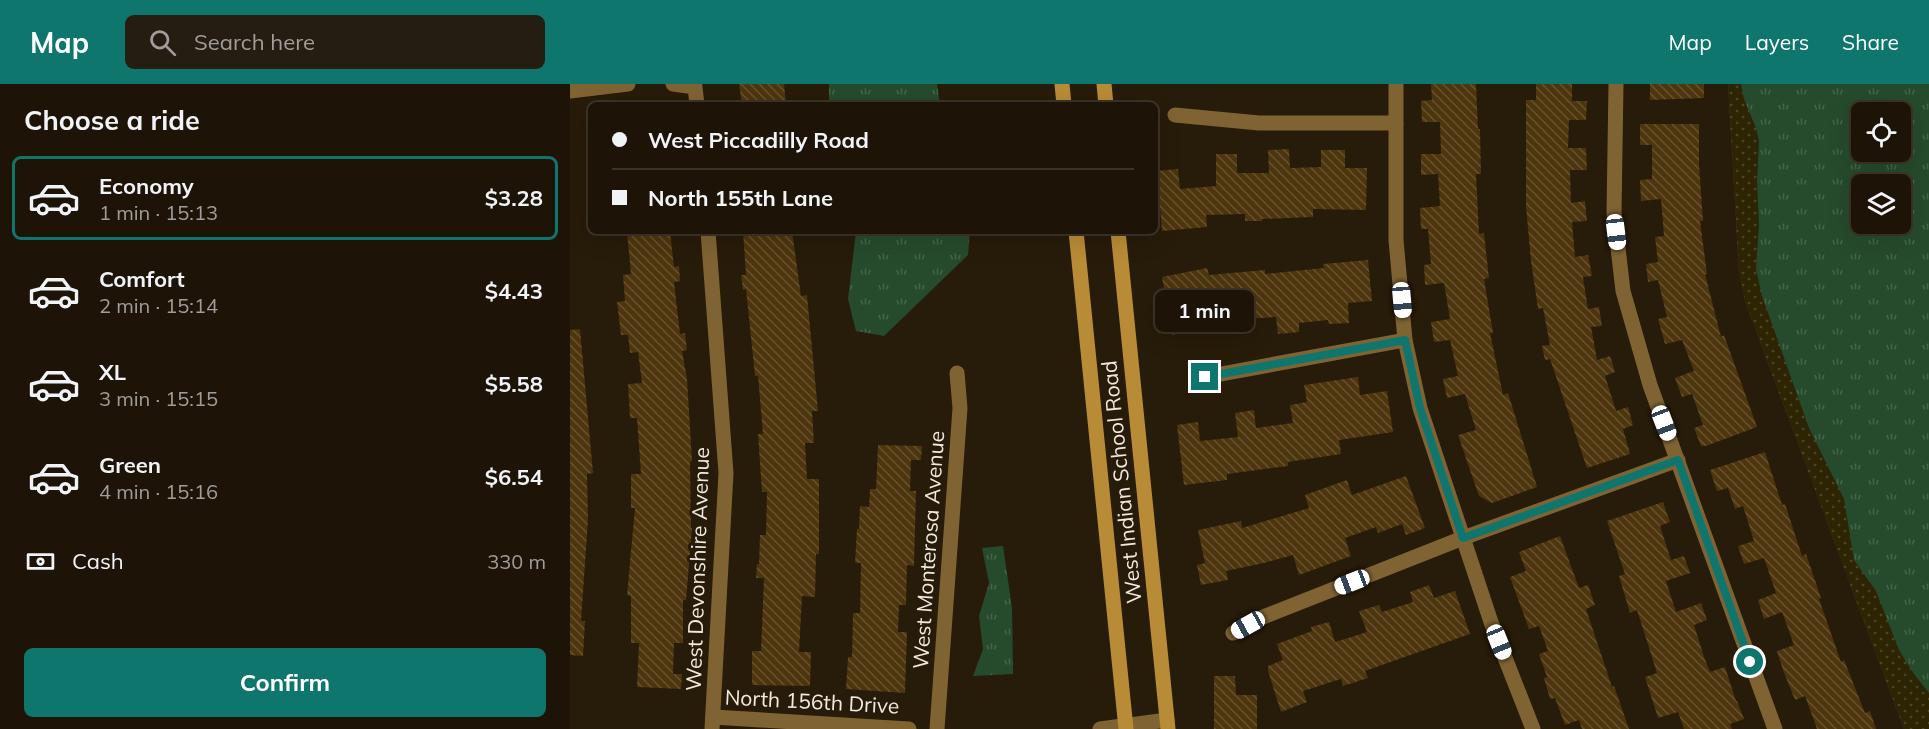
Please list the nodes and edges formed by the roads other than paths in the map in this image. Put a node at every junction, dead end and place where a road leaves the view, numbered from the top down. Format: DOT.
graph roads {
  1 [pos="628,84"];
  2 [pos="674,84"];
  3 [pos="1062,84"];
  4 [pos="1104,84"];
  5 [pos="1396,84"];
  6 [pos="1616,84"];
  7 [pos="570,91"];
  8 [pos="697,102"];
  9 [pos="1064,102"];
  10 [pos="1106,102"];
  11 [pos="1175,115"];
  12 [pos="1395,123"];
  13 [pos="708,234"];
  14 [pos="1076,234"];
  15 [pos="1118,234"];
  16 [pos="1405,340"];
  17 [pos="957,373"];
  18 [pos="1205,377"];
  19 [pos="1678,460"];
  20 [pos="1463,538"];
  21 [pos="1233,633"];
  22 [pos="712,723"];
  23 [pos="1167,724"];
  24 [pos="1125,727"];
  25 [pos="909,729"];
  26 [pos="937,729"];
  27 [pos="1100,729"];
  28 [pos="1533,729"];
  29 [pos="1775,729"];
  1 -- 7 [label="street"];
  2 -- 8 [label="street"];
  3 -- 9 [label="main road"];
  4 -- 10 [label="main road"];
  5 -- 12 [label="street"];
  6 -- 19 [label="street"];
  11 -- 12 [label="street"];
  12 -- 16 [label="street"];
  13 -- 22 [label="street, West Devonshire Avenue"];
  14 -- 24 [label="main road, West Indian School Road"];
  15 -- 23 [label="main road, West Indian School Road"];
  16 -- 18 [label="street"];
  16 -- 20 [label="street"];
  17 -- 26 [label="street, West Monterosa Avenue"];
  19 -- 20 [label="street"];
  19 -- 29 [label="street"];
  20 -- 21 [label="street"];
  20 -- 28 [label="street"];
  22 -- 25 [label="street, North 156th Drive"];
  23 -- 24 [label="street"];
  24 -- 27 [label="street"];
}
